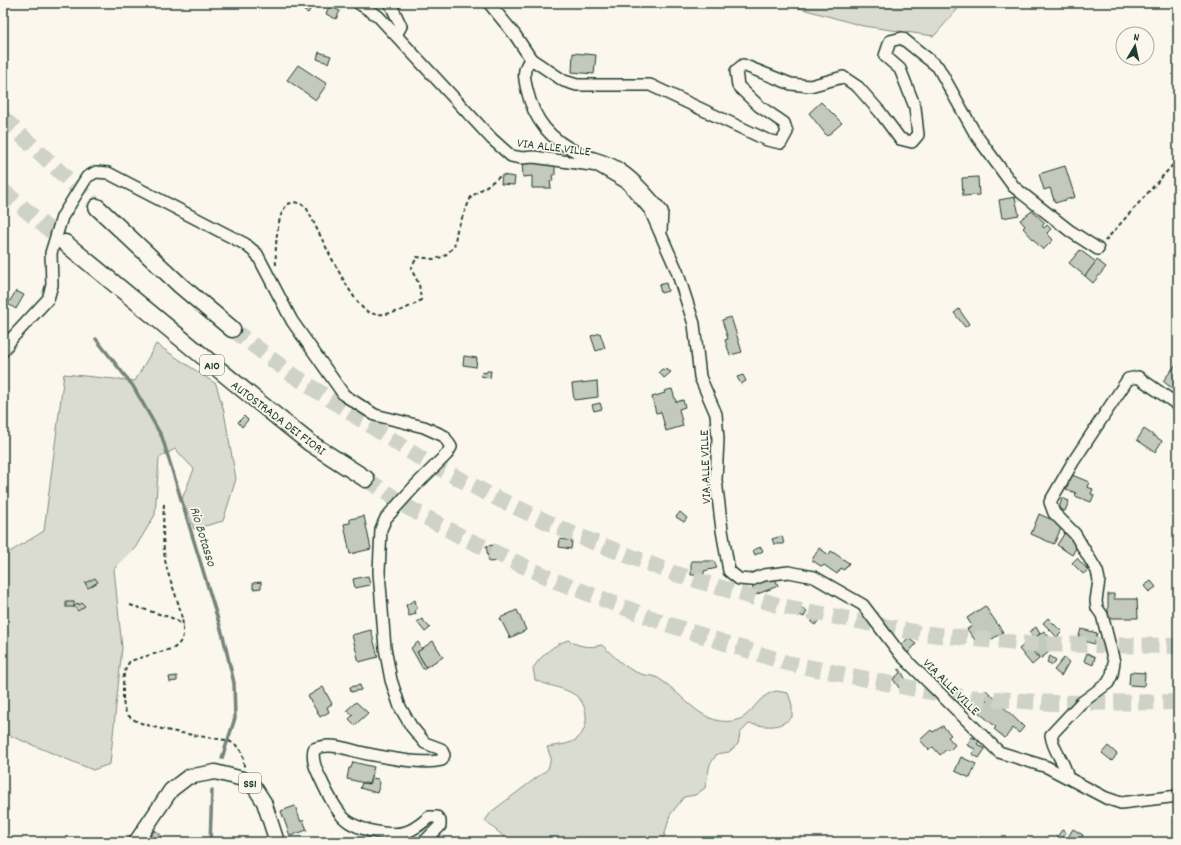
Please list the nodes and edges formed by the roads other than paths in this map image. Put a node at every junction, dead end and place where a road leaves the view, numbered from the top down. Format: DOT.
graph roads {
  1 [pos="358,3"];
  2 [pos="390,3"];
  3 [pos="488,3"];
  4 [pos="396,35"];
  5 [pos="532,59"];
  6 [pos="97,207"];
  7 [pos="660,234"];
  8 [pos="65,243"];
  9 [pos="1098,249"];
  10 [pos="232,329"];
  11 [pos="3,351"];
  12 [pos="1178,405"];
  13 [pos="366,479"];
  14 [pos="1067,776"];
  15 [pos="1178,796"];
  16 [pos="136,842"];
  17 [pos="278,842"];
  18 [pos="424,842"];
  1 -- 4 [label="street, VIA ALLE VILLE"];
  2 -- 4 [label="street"];
  3 -- 5 [label="street"];
  4 -- 7 [label="street, VIA ALLE VILLE"];
  5 -- 7 [label="street"];
  5 -- 9 [label="street"];
  6 -- 10 [label="highway"];
  7 -- 14 [label="street, VIA ALLE VILLE"];
  8 -- 13 [label="highway, AUTOSTRADA DEI FIORI / A10"];
  11 -- 18 [label="street"];
  12 -- 14 [label="street"];
  14 -- 15 [label="street, VIA ALLE VILLE"];
  16 -- 17 [label="main road, SS1"];
}
